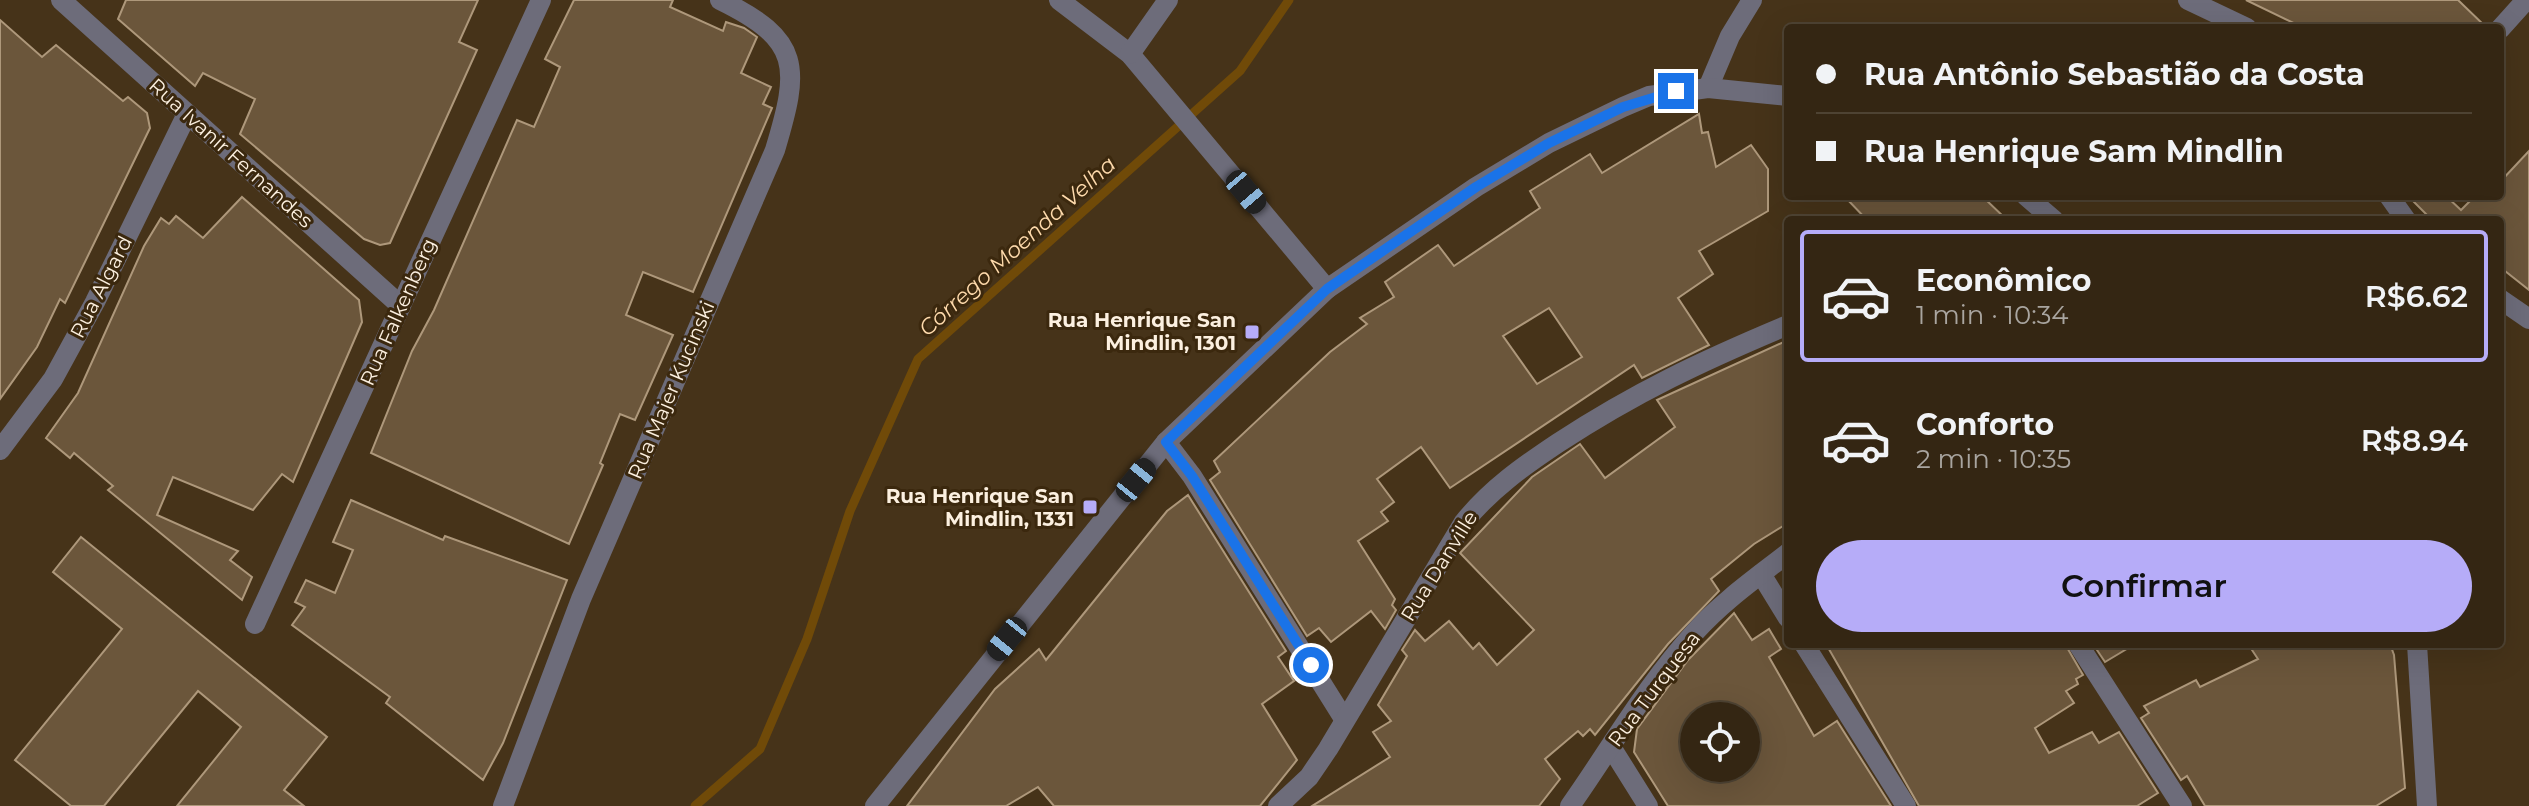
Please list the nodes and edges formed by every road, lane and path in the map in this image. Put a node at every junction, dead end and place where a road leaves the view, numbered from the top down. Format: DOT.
graph roads {
  1 [pos="61,0"];
  2 [pos="541,0"];
  3 [pos="720,0"];
  4 [pos="1059,0"];
  5 [pos="1168,0"];
  6 [pos="1752,0"];
  7 [pos="2188,0"];
  8 [pos="2526,0"];
  9 [pos="2239,24"];
  10 [pos="2504,25"];
  11 [pos="1130,54"];
  12 [pos="1708,88"];
  13 [pos="1784,96"];
  14 [pos="187,114"];
  15 [pos="2030,200"];
  16 [pos="2048,216"];
  17 [pos="1327,289"];
  18 [pos="2504,302"];
  19 [pos="401,306"];
  20 [pos="2529,319"];
  21 [pos="1784,327"];
  22 [pos="1166,442"];
  23 [pos="0,450"];
  24 [pos="1784,556"];
  25 [pos="1761,574"];
  26 [pos="1784,611"];
  27 [pos="255,624"];
  28 [pos="1807,648"];
  29 [pos="2081,648"];
  30 [pos="2417,648"];
  31 [pos="1344,719"];
  32 [pos="1611,747"];
  33 [pos="503,806"];
  34 [pos="875,806"];
  35 [pos="1278,806"];
  36 [pos="1570,806"];
  37 [pos="1648,806"];
  38 [pos="1906,806"];
  39 [pos="2182,806"];
  40 [pos="2427,806"];
  1 -- 14 [label="street, Rua Ivanir Fernandes"];
  2 -- 19 [label="street, Rua Falkenberg"];
  3 -- 33 [label="street, Rua Majer Kucinski"];
  4 -- 11 [label="street"];
  5 -- 11 [label="street"];
  6 -- 12 [label="street"];
  7 -- 9 [label="street"];
  8 -- 10 [label="street"];
  11 -- 17 [label="street"];
  12 -- 13 [label="street"];
  12 -- 17 [label="street"];
  14 -- 19 [label="street, Rua Ivanir Fernandes"];
  14 -- 23 [label="street, Rua Algard"];
  15 -- 16 [label="street"];
  17 -- 22 [label="street"];
  18 -- 20 [label="street"];
  19 -- 27 [label="street, Rua Falkenberg"];
  21 -- 31 [label="street, Rua Danville"];
  22 -- 31 [label="street"];
  22 -- 34 [label="street"];
  24 -- 25 [label="street, Rua Turquesa"];
  25 -- 26 [label="street"];
  25 -- 32 [label="street, Rua Turquesa"];
  28 -- 38 [label="street"];
  29 -- 39 [label="street"];
  30 -- 40 [label="street"];
  31 -- 35 [label="street, Rua Danville"];
  32 -- 36 [label="street, Rua Turquesa"];
  32 -- 37 [label="street"];
}
